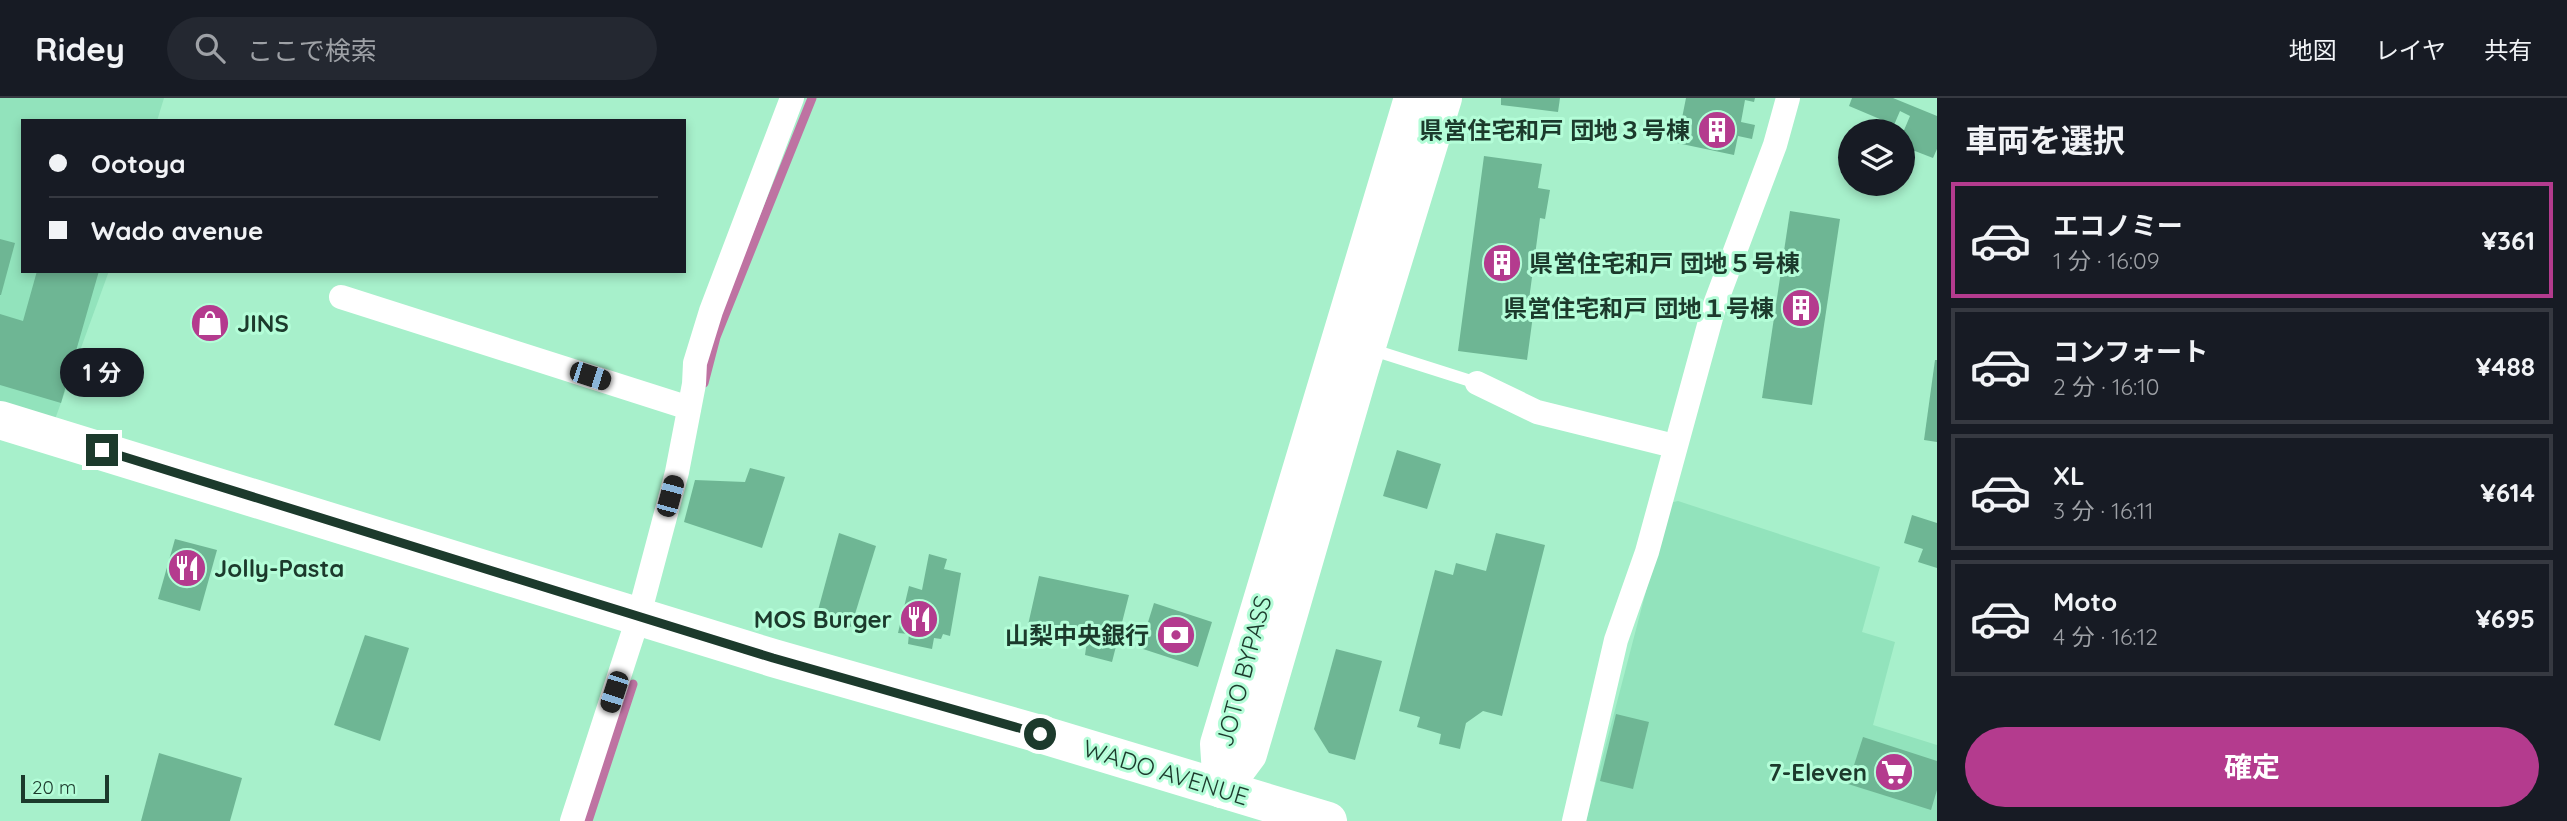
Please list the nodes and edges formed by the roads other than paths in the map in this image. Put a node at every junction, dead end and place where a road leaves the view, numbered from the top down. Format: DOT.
graph roads {
  1 [pos="792,98"];
  2 [pos="1413,98"];
  3 [pos="1443,98"];
  4 [pos="1788,98"];
  5 [pos="341,297"];
  6 [pos="1367,348"];
  7 [pos="1477,383"];
  8 [pos="690,408"];
  9 [pos="0,420"];
  10 [pos="1674,446"];
  11 [pos="639,615"];
  12 [pos="1222,789"];
  13 [pos="572,821"];
  14 [pos="1328,821"];
  15 [pos="1574,821"];
  1 -- 8 [label="street"];
  2 -- 12 [label="highway, JOTO BYPASS"];
  3 -- 6 [label="highway, JOTO BYPASS"];
  4 -- 10 [label="street"];
  5 -- 8 [label="street"];
  6 -- 7 [label="lane"];
  6 -- 12 [label="highway, JOTO BYPASS"];
  7 -- 10 [label="street"];
  8 -- 11 [label="street"];
  9 -- 11 [label="highway, WADO AVENUE"];
  10 -- 15 [label="street"];
  11 -- 12 [label="highway, WADO AVENUE"];
  11 -- 13 [label="street"];
  12 -- 14 [label="highway, WADO AVENUE"];
}
